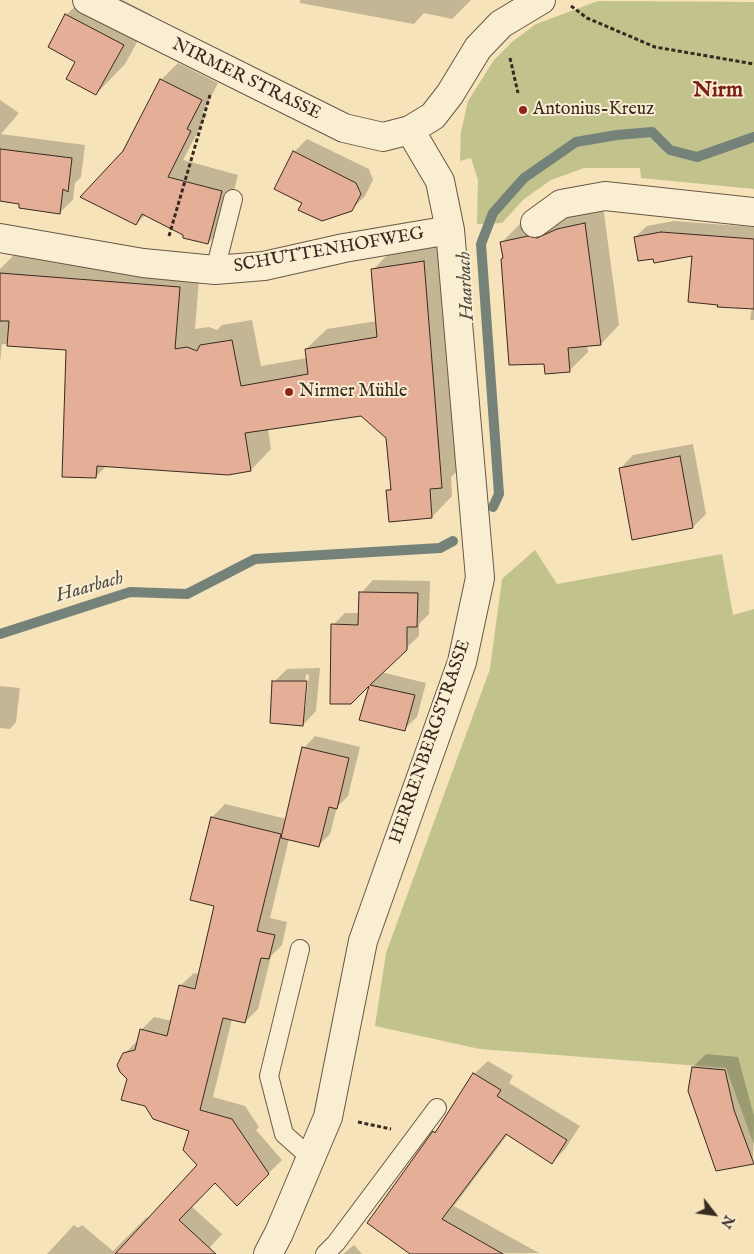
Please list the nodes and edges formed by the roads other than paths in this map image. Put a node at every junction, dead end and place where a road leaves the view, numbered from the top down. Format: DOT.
graph roads {
  1 [pos="87,0"];
  2 [pos="541,0"];
  3 [pos="410,130"];
  4 [pos="233,199"];
  5 [pos="754,212"];
  6 [pos="535,224"];
  7 [pos="450,230"];
  8 [pos="0,238"];
  9 [pos="215,270"];
  10 [pos="300,949"];
  11 [pos="436,1108"];
  12 [pos="312,1159"];
  13 [pos="268,1254"];
  14 [pos="324,1254"];
  1 -- 3 [label="street, NIRMER STRASSE"];
  2 -- 3 [label="street, NIRMER STRASSE"];
  3 -- 7 [label="street, HERRENBERGSTRASSE"];
  4 -- 9 [label="lane"];
  5 -- 6 [label="street"];
  7 -- 9 [label="street, SCHUTTENHOFWEG"];
  7 -- 12 [label="street, HERRENBERGSTRASSE"];
  8 -- 9 [label="street, SCHUTTENHOFWEG"];
  10 -- 12 [label="lane"];
  11 -- 14 [label="lane"];
  12 -- 13 [label="street, HERRENBERGSTRASSE"];
}
